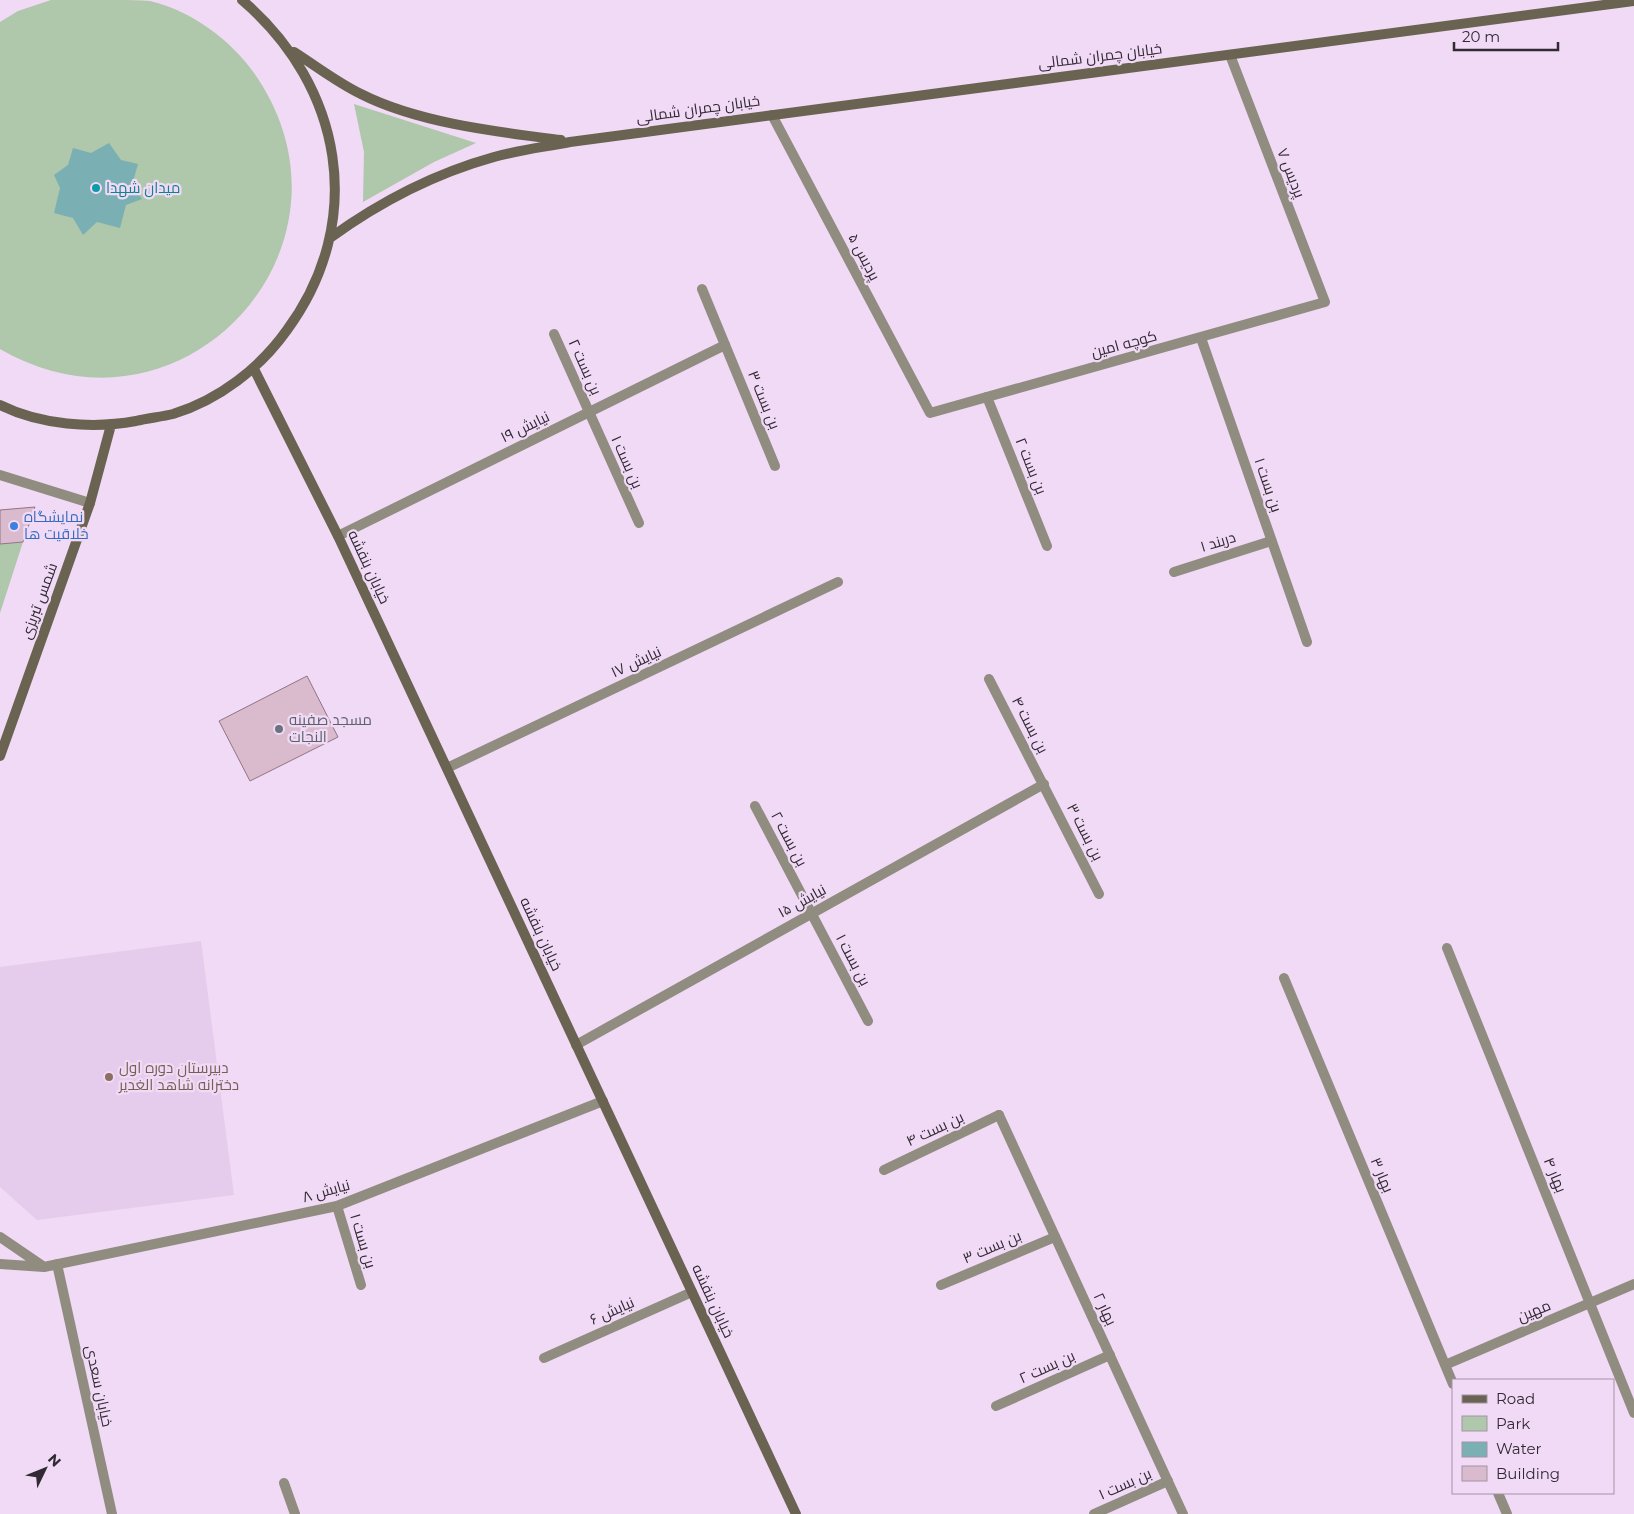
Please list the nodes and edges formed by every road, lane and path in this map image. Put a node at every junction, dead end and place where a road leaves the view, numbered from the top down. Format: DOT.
graph roads {
  1 [pos="242,0"];
  2 [pos="1634,1"];
  3 [pos="290,50"];
  4 [pos="1230,55"];
  5 [pos="772,114"];
  6 [pos="570,142"];
  7 [pos="330,238"];
  8 [pos="702,289"];
  9 [pos="1325,302"];
  10 [pos="554,334"];
  11 [pos="1201,338"];
  12 [pos="725,345"];
  13 [pos="254,369"];
  14 [pos="986,397"];
  15 [pos="0,405"];
  16 [pos="589,412"];
  17 [pos="930,413"];
  18 [pos="111,425"];
  19 [pos="775,466"];
  20 [pos="2,477"];
  21 [pos="90,503"];
  22 [pos="639,523"];
  23 [pos="338,536"];
  24 [pos="1272,541"];
  25 [pos="1047,546"];
  26 [pos="1174,572"];
  27 [pos="838,582"];
  28 [pos="1307,642"];
  29 [pos="990,678"];
  30 [pos="0,756"];
  31 [pos="447,768"];
  32 [pos="1044,784"];
  33 [pos="755,806"];
  34 [pos="1099,894"];
  35 [pos="811,913"];
  36 [pos="1447,948"];
  37 [pos="1284,978"];
  38 [pos="868,1021"];
  39 [pos="576,1045"];
  40 [pos="603,1101"];
  41 [pos="1000,1115"];
  42 [pos="884,1170"];
  43 [pos="337,1206"];
  44 [pos="0,1237"];
  45 [pos="1055,1237"];
  46 [pos="0,1264"];
  47 [pos="57,1264"];
  48 [pos="44,1267"];
  49 [pos="1634,1284"];
  50 [pos="361,1285"];
  51 [pos="941,1285"];
  52 [pos="692,1292"];
  53 [pos="1590,1303"];
  54 [pos="1110,1356"];
  55 [pos="544,1358"];
  56 [pos="1445,1365"];
  57 [pos="1452,1382"];
  58 [pos="996,1406"];
  59 [pos="1634,1413"];
  60 [pos="1168,1481"];
  61 [pos="284,1483"];
  62 [pos="1498,1494"];
  63 [pos="112,1514"];
  64 [pos="295,1514"];
  65 [pos="796,1514"];
  66 [pos="1094,1514"];
  67 [pos="1183,1514"];
  68 [pos="1507,1514"];
  1 -- 3 [label="main road"];
  2 -- 4 [label="main road, خیابان چمران شمالی"];
  3 -- 6 [label="main road"];
  3 -- 7 [label="main road"];
  4 -- 5 [label="main road, خیابان چمران شمالی"];
  4 -- 9 [label="street, پردیس ۷"];
  5 -- 6 [label="main road, خیابان چمران شمالی"];
  5 -- 17 [label="street, پردیس ۵"];
  6 -- 7 [label="main road"];
  7 -- 13 [label="main road"];
  8 -- 12 [label="street"];
  9 -- 11 [label="street, کوچه امین"];
  10 -- 16 [label="street, بن بست ۲"];
  11 -- 14 [label="street, کوچه امین"];
  11 -- 24 [label="street, بن بست ۱"];
  12 -- 16 [label="street, نیایش ۱۹"];
  12 -- 19 [label="street, بن بست ۳"];
  13 -- 18 [label="main road"];
  13 -- 23 [label="main road, خیابان بنفشه"];
  14 -- 17 [label="street, کوچه امین"];
  14 -- 25 [label="street, بن بست ۲"];
  15 -- 18 [label="main road"];
  16 -- 22 [label="street, بن بست ۱"];
  16 -- 23 [label="street, نیایش ۱۹"];
  18 -- 21 [label="main road, شمس تبریزی"];
  20 -- 21 [label="street"];
  21 -- 30 [label="main road, شمس تبریزی"];
  23 -- 31 [label="main road, خیابان بنفشه"];
  24 -- 26 [label="street, دربند ۱"];
  24 -- 28 [label="street, بن بست ۱"];
  27 -- 31 [label="street, نیایش ۱۷"];
  29 -- 32 [label="street, بن بست ۴"];
  31 -- 39 [label="main road, خیابان بنفشه"];
  32 -- 34 [label="street, بن بست ۳"];
  32 -- 35 [label="street, نیایش ۱۵"];
  33 -- 35 [label="street, بن بست ۲"];
  35 -- 38 [label="street, بن بست ۱"];
  35 -- 39 [label="street, نیایش ۱۵"];
  36 -- 53 [label="street, بهار ۴"];
  37 -- 56 [label="street, بهار ۳"];
  39 -- 40 [label="main road, خیابان بنفشه"];
  40 -- 43 [label="street, نیایش ۸"];
  40 -- 52 [label="main road, خیابان بنفشه"];
  41 -- 42 [label="street, بن بست ۴"];
  41 -- 45 [label="street, بهار ۲"];
  43 -- 47 [label="street, نیایش ۸"];
  43 -- 50 [label="street, بن بست ۱"];
  44 -- 48 [label="street"];
  45 -- 51 [label="street, بن بست ۳"];
  45 -- 54 [label="street, بهار ۲"];
  46 -- 48 [label="street, نیایش ۸"];
  47 -- 48 [label="street, نیایش ۸"];
  47 -- 63 [label="street, خیابان سعدی"];
  49 -- 53 [label="street, مهین"];
  52 -- 55 [label="street, نیایش ۶"];
  52 -- 65 [label="main road, خیابان بنفشه"];
  53 -- 56 [label="street, مهین"];
  53 -- 59 [label="street, بهار ۴"];
  54 -- 58 [label="street, بن بست ۲"];
  54 -- 60 [label="street, بهار ۲"];
  56 -- 57 [label="street, بهار ۳"];
  60 -- 66 [label="street, بن بست ۱"];
  60 -- 67 [label="street, بهار ۲"];
  61 -- 64 [label="street"];
  62 -- 68 [label="street"];
}
